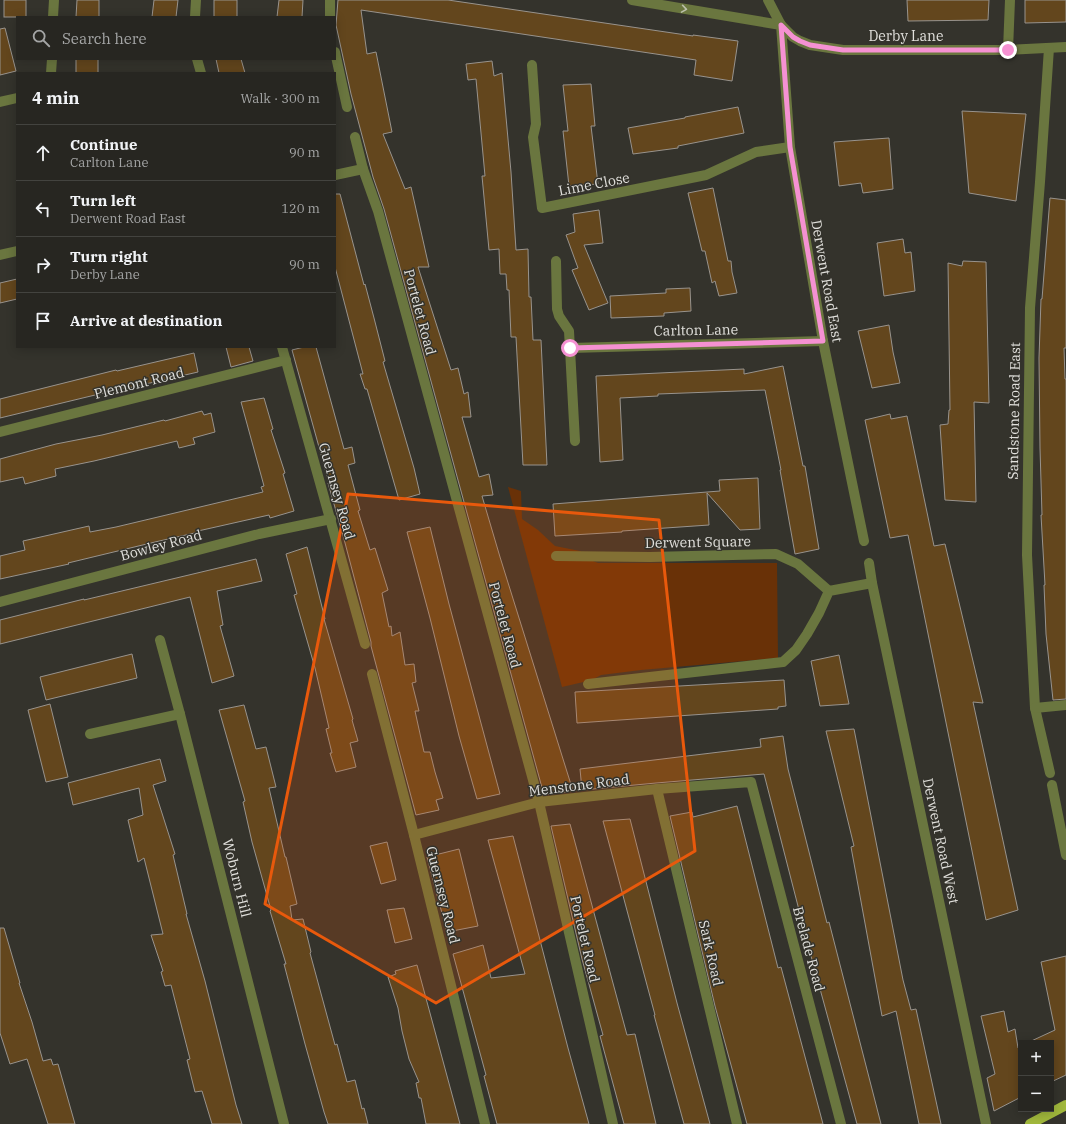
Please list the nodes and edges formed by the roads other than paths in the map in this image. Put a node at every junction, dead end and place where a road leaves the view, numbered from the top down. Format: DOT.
graph roads {
  1 [pos="54,0"];
  2 [pos="196,0"];
  3 [pos="330,0"];
  4 [pos="632,0"];
  5 [pos="768,0"];
  6 [pos="1010,0"];
  7 [pos="53,16"];
  8 [pos="195,16"];
  9 [pos="330,16"];
  10 [pos="781,25"];
  11 [pos="1066,47"];
  12 [pos="1049,48"];
  13 [pos="1008,50"];
  14 [pos="336,57"];
  15 [pos="52,60"];
  16 [pos="197,60"];
  17 [pos="532,65"];
  18 [pos="51,72"];
  19 [pos="201,72"];
  20 [pos="16,98"];
  21 [pos="0,102"];
  22 [pos="347,107"];
  23 [pos="355,137"];
  24 [pos="790,147"];
  25 [pos="363,169"];
  26 [pos="336,175"];
  27 [pos="16,251"];
  28 [pos="0,256"];
  29 [pos="556,261"];
  30 [pos="823,341"];
  31 [pos="282,348"];
  32 [pos="570,348"];
  33 [pos="286,360"];
  34 [pos="0,432"];
  35 [pos="576,441"];
  36 [pos="330,519"];
  37 [pos="864,541"];
  38 [pos="556,556"];
  39 [pos="869,563"];
  40 [pos="872,583"];
  41 [pos="829,591"];
  42 [pos="0,602"];
  43 [pos="160,640"];
  44 [pos="365,644"];
  45 [pos="372,674"];
  46 [pos="588,684"];
  47 [pos="1066,705"];
  48 [pos="1035,708"];
  49 [pos="180,714"];
  50 [pos="90,734"];
  51 [pos="1050,774"];
  52 [pos="751,782"];
  53 [pos="1052,785"];
  54 [pos="657,790"];
  55 [pos="539,802"];
  56 [pos="414,835"];
  57 [pos="1066,855"];
  58 [pos="1066,1105"];
  59 [pos="284,1124"];
  60 [pos="485,1124"];
  61 [pos="613,1124"];
  62 [pos="737,1124"];
  63 [pos="841,1124"];
  64 [pos="986,1124"];
  65 [pos="1030,1124"];
  1 -- 7 [label="street"];
  2 -- 8 [label="street"];
  3 -- 9 [label="street"];
  4 -- 10 [label="street, one-way"];
  5 -- 10 [label="street, Derby Lane"];
  6 -- 13 [label="street"];
  10 -- 13 [label="street, Derby Lane"];
  10 -- 24 [label="street, Derwent Road East"];
  11 -- 12 [label="street, Derby Lane"];
  12 -- 13 [label="street, Derby Lane"];
  12 -- 48 [label="street, Sandstone Road East"];
  14 -- 22 [label="street"];
  15 -- 18 [label="street"];
  16 -- 19 [label="street"];
  17 -- 24 [label="street, Lime Close"];
  20 -- 21 [label="street"];
  23 -- 25 [label="street, Portelet Road"];
  24 -- 30 [label="street, Derwent Road East"];
  25 -- 26 [label="street"];
  25 -- 55 [label="street, Portelet Road"];
  27 -- 28 [label="street"];
  29 -- 32 [label="street"];
  30 -- 32 [label="street, Carlton Lane"];
  30 -- 37 [label="street, Derwent Road East"];
  31 -- 33 [label="street, Guernsey Road"];
  32 -- 35 [label="street"];
  33 -- 34 [label="street, Plemont Road"];
  33 -- 36 [label="street, Guernsey Road"];
  36 -- 42 [label="street, Bowley Road"];
  36 -- 44 [label="street, Guernsey Road"];
  38 -- 41 [label="street, Derwent Square"];
  39 -- 40 [label="street, Derwent Road West"];
  40 -- 41 [label="street"];
  40 -- 64 [label="street, Derwent Road West"];
  41 -- 46 [label="street"];
  43 -- 49 [label="street, Woburn Hill"];
  45 -- 56 [label="street, Guernsey Road"];
  47 -- 48 [label="street"];
  48 -- 51 [label="street, Sandstone Road East"];
  49 -- 50 [label="street"];
  49 -- 59 [label="street, Woburn Hill"];
  52 -- 54 [label="street, Menstone Road"];
  52 -- 63 [label="street, Brelade Road"];
  53 -- 57 [label="street"];
  54 -- 55 [label="street, Menstone Road"];
  54 -- 62 [label="street, Sark Road"];
  55 -- 56 [label="street, Menstone Road"];
  55 -- 61 [label="street, Portelet Road"];
  56 -- 60 [label="street, Guernsey Road"];
  58 -- 65 [label="main road"];
}
